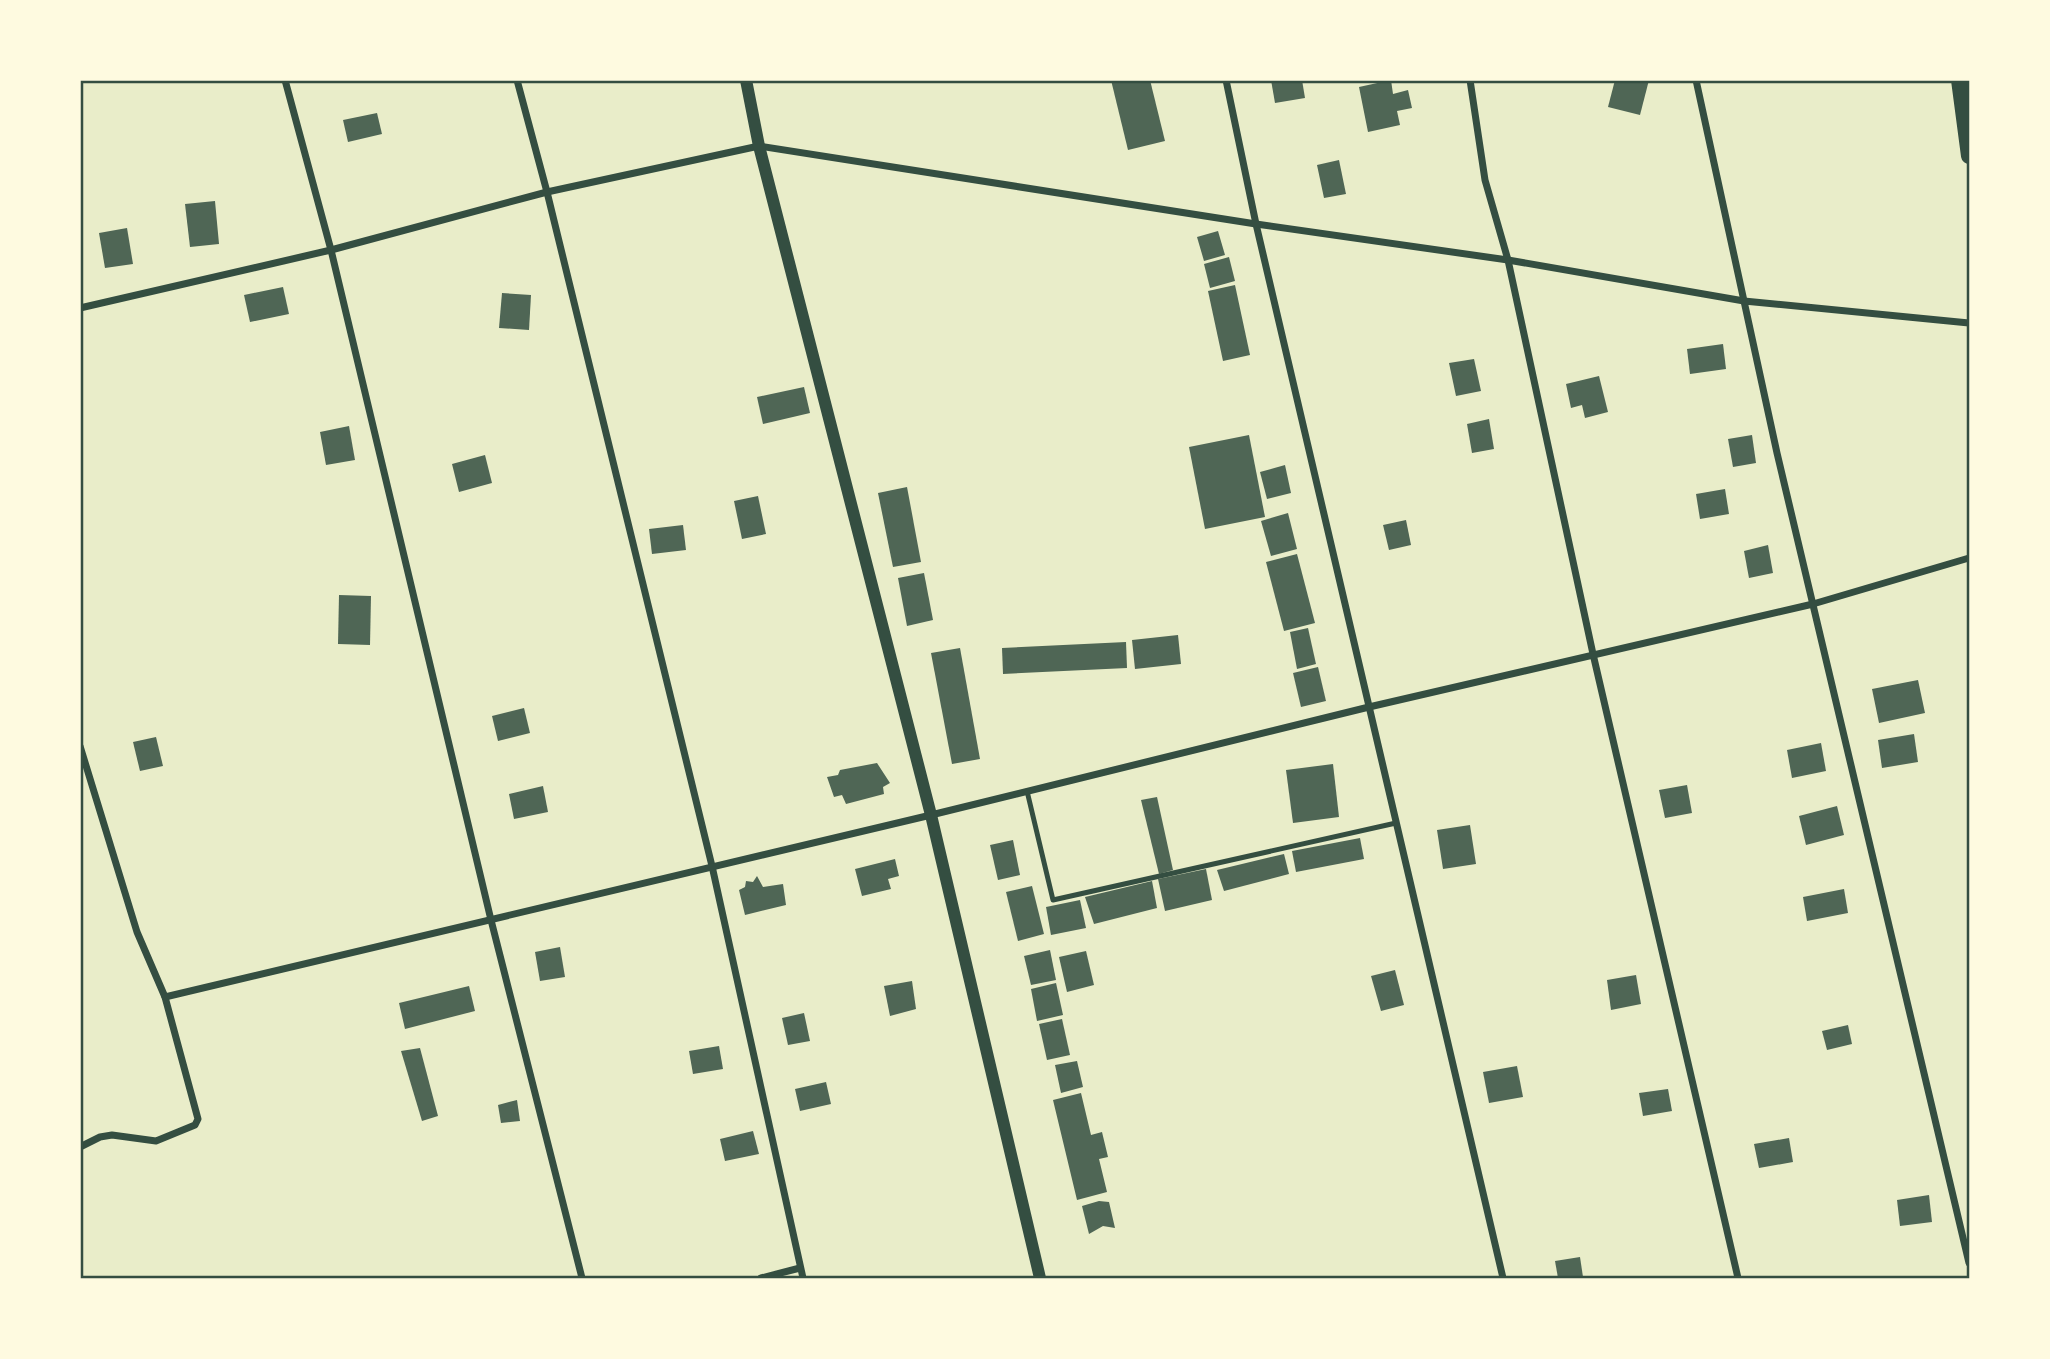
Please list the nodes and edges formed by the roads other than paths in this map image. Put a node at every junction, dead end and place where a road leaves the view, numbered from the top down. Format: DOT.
graph roads {
  1 [pos="285,80"];
  2 [pos="517,80"];
  3 [pos="746,80"];
  4 [pos="1226,80"];
  5 [pos="1470,80"];
  6 [pos="1696,80"];
  7 [pos="1959,80"];
  8 [pos="759,146"];
  9 [pos="1969,156"];
  10 [pos="547,192"];
  11 [pos="1256,224"];
  12 [pos="331,250"];
  13 [pos="1508,260"];
  14 [pos="1744,301"];
  15 [pos="80,308"];
  16 [pos="1969,323"];
  17 [pos="1969,558"];
  18 [pos="1813,604"];
  19 [pos="1593,654"];
  20 [pos="1369,707"];
  21 [pos="80,746"];
  22 [pos="1027,791"];
  23 [pos="930,815"];
  24 [pos="1396,824"];
  25 [pos="712,866"];
  26 [pos="491,920"];
  27 [pos="164,997"];
  28 [pos="80,1147"];
  29 [pos="1969,1263"];
  30 [pos="800,1268"];
  31 [pos="582,1279"];
  32 [pos="761,1279"];
  33 [pos="803,1279"];
  34 [pos="1040,1279"];
  35 [pos="1503,1279"];
  36 [pos="1738,1279"];
  1 -- 12 [label="street"];
  2 -- 10 [label="street"];
  3 -- 8 [label="street"];
  4 -- 11 [label="street"];
  5 -- 13 [label="street"];
  6 -- 14 [label="street"];
  7 -- 9 [label="main road"];
  8 -- 10 [label="street"];
  8 -- 11 [label="street"];
  8 -- 23 [label="street"];
  10 -- 12 [label="street"];
  10 -- 25 [label="street"];
  11 -- 13 [label="street"];
  11 -- 20 [label="street"];
  12 -- 15 [label="street"];
  12 -- 26 [label="street"];
  13 -- 14 [label="street"];
  13 -- 19 [label="street"];
  14 -- 16 [label="street"];
  14 -- 18 [label="street"];
  17 -- 18 [label="street"];
  18 -- 19 [label="street"];
  18 -- 29 [label="street"];
  19 -- 20 [label="street"];
  19 -- 36 [label="street"];
  20 -- 22 [label="street"];
  20 -- 24 [label="street"];
  21 -- 27 [label="street"];
  22 -- 23 [label="street"];
  22 -- 24 [label="lane"];
  23 -- 25 [label="street"];
  23 -- 34 [label="street"];
  24 -- 35 [label="street"];
  25 -- 26 [label="street"];
  25 -- 30 [label="street"];
  26 -- 27 [label="street"];
  26 -- 31 [label="street"];
  27 -- 28 [label="street"];
  30 -- 32 [label="street"];
  30 -- 33 [label="street"];
}
